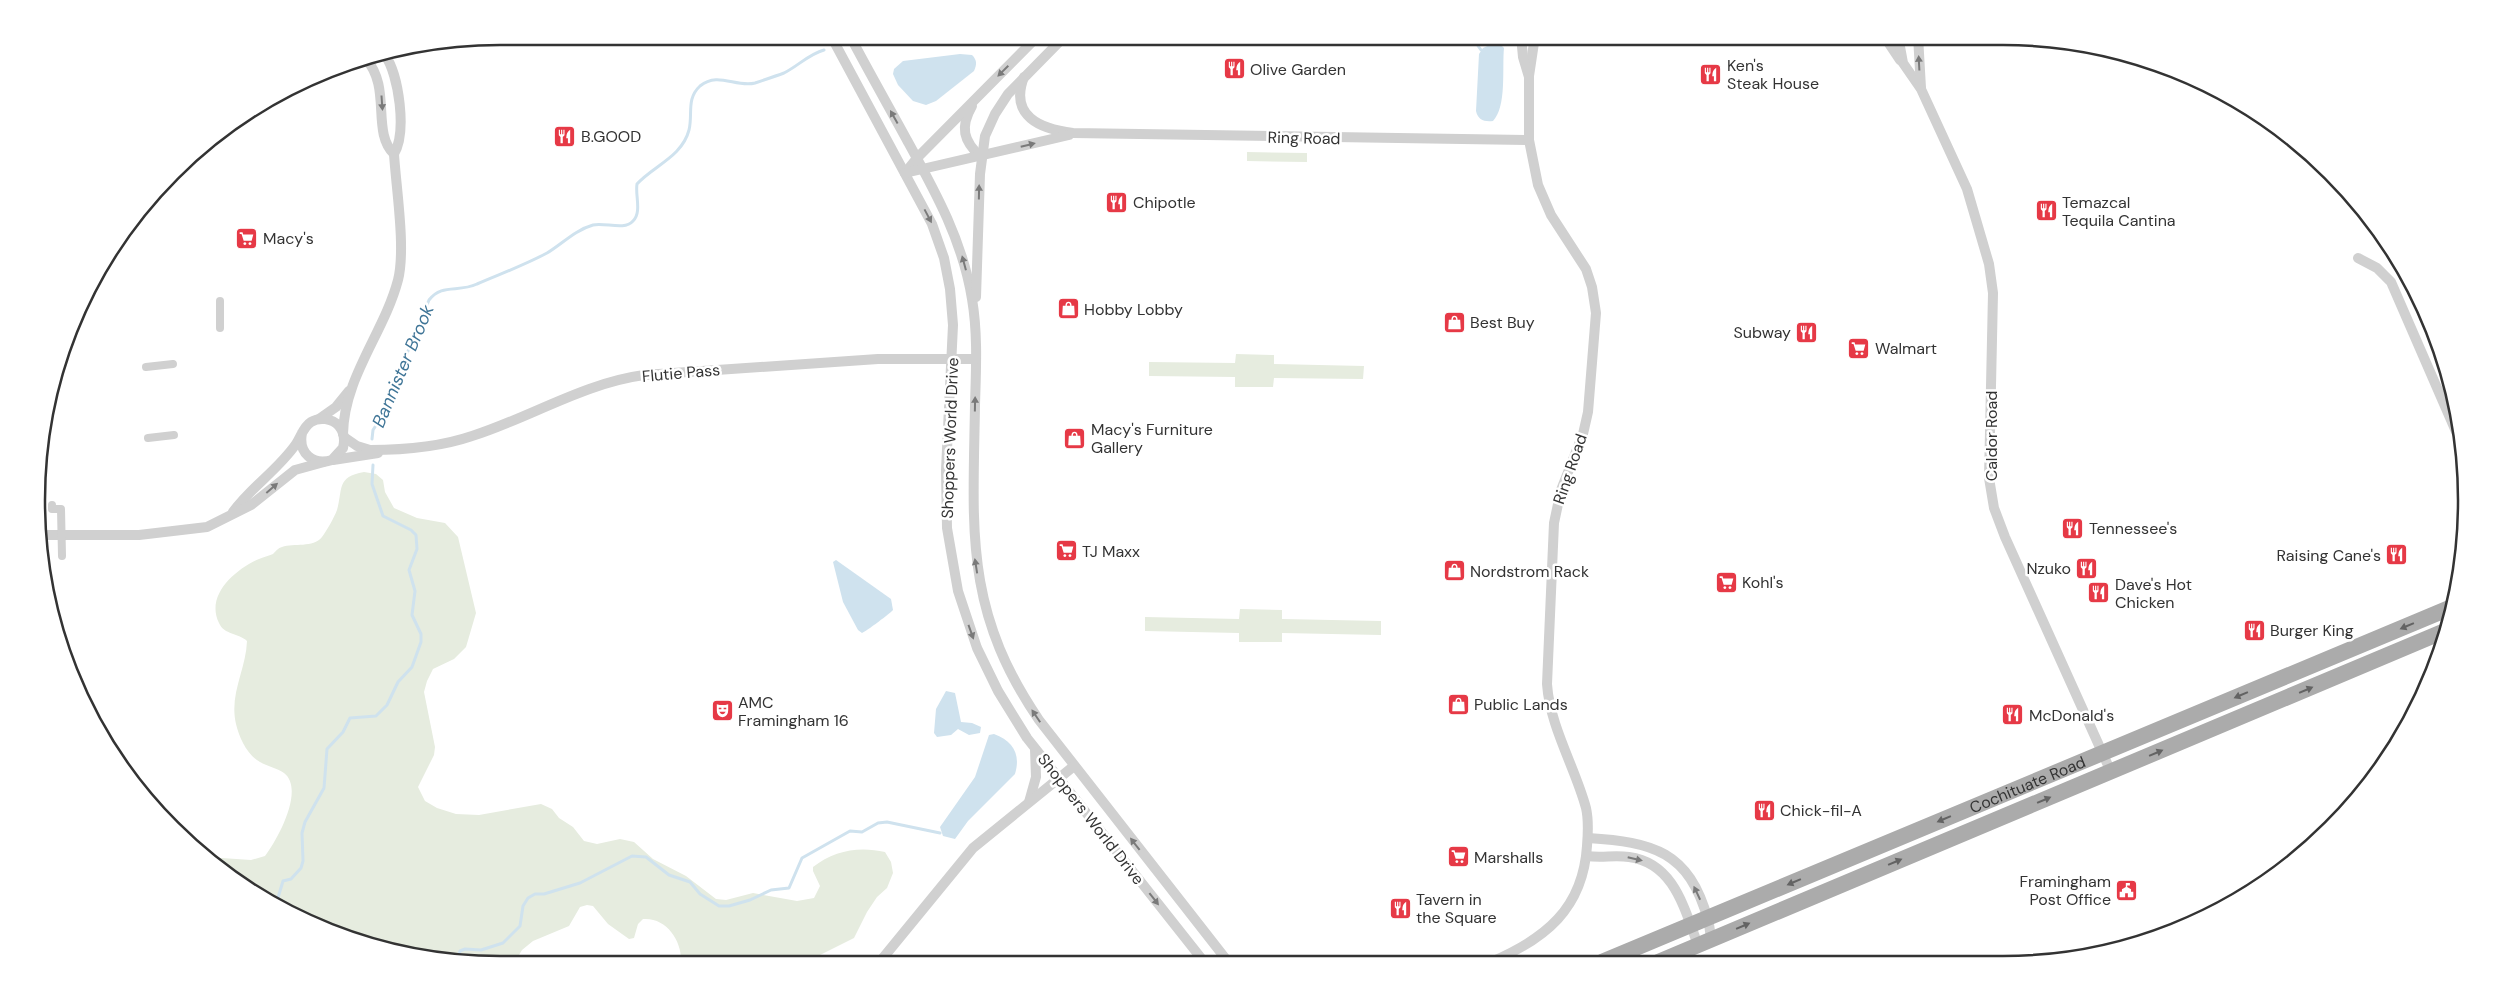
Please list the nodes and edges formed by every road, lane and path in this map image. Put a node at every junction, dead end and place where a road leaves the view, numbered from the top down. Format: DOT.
graph roads {
  1 [pos="836,45"];
  2 [pos="855,45"];
  3 [pos="1029,45"];
  4 [pos="1055,45"];
  5 [pos="1522,45"];
  6 [pos="1534,45"];
  7 [pos="1890,45"];
  8 [pos="1900,45"];
  9 [pos="1919,45"];
  10 [pos="388,60"];
  11 [pos="1903,63"];
  12 [pos="370,65"];
  13 [pos="1024,77"];
  14 [pos="1529,77"];
  15 [pos="1921,89"];
  16 [pos="977,97"];
  17 [pos="1080,134"];
  18 [pos="1528,140"];
  19 [pos="394,154"];
  20 [pos="981,157"];
  21 [pos="917,158"];
  22 [pos="924,170"];
  23 [pos="905,173"];
  24 [pos="2358,258"];
  25 [pos="220,301"];
  26 [pos="220,328"];
  27 [pos="975,328"];
  28 [pos="952,359"];
  29 [pos="976,359"];
  30 [pos="173,364"];
  31 [pos="146,367"];
  32 [pos="350,390"];
  33 [pos="2450,418"];
  34 [pos="319,419"];
  35 [pos="302,434"];
  36 [pos="174,435"];
  37 [pos="343,435"];
  38 [pos="148,438"];
  39 [pos="398,448"];
  40 [pos="328,461"];
  41 [pos="52,505"];
  42 [pos="232,515"];
  43 [pos="47,535"];
  44 [pos="62,556"];
  45 [pos="2444,610"];
  46 [pos="2438,634"];
  47 [pos="1034,748"];
  48 [pos="2102,753"];
  49 [pos="1074,766"];
  50 [pos="2111,772"];
  51 [pos="1059,778"];
  52 [pos="1029,802"];
  53 [pos="1588,838"];
  54 [pos="1586,856"];
  55 [pos="1707,918"];
  56 [pos="1691,925"];
  57 [pos="1705,942"];
  58 [pos="885,956"];
  59 [pos="1200,956"];
  60 [pos="1223,956"];
  61 [pos="1504,956"];
  62 [pos="1616,956"];
  63 [pos="1672,956"];
  1 -- 23 [label="street, Shoppers World Drive"];
  21 -- 2 [label="street, Shoppers World Drive, one-way"];
  3 -- 16 [label="street, one-way"];
  4 -- 13 [label="street, Shoppers World Drive"];
  5 -- 14 [label="street, Ring Road"];
  6 -- 14 [label="street"];
  7 -- 11 [label="street"];
  8 -- 11 [label="street, Caldor Road"];
  15 -- 9 [label="street, Caldor Road, one-way"];
  10 -- 19 [label="street"];
  11 -- 15 [label="street, Caldor Road"];
  12 -- 19 [label="street, one-way"];
  13 -- 17 [label="street, Ring Road"];
  13 -- 20 [label="street, Shoppers World Drive"];
  14 -- 18 [label="street, Ring Road"];
  15 -- 48 [label="street, Caldor Road"];
  16 -- 20 [label="street"];
  16 -- 21 [label="street"];
  17 -- 18 [label="street, Ring Road"];
  20 -- 17 [label="street, Ring Road, one-way"];
  18 -- 53 [label="street, Ring Road"];
  19 -- 32 [label="street"];
  20 -- 22 [label="street, Ring Road"];
  27 -- 20 [label="street, Shoppers World Drive, one-way"];
  21 -- 22 [label="street, Shoppers World Drive"];
  21 -- 23 [label="street"];
  22 -- 23 [label="street, Ring Road"];
  27 -- 22 [label="street, Shoppers World Drive, one-way"];
  23 -- 28 [label="street, Shoppers World Drive, one-way"];
  24 -- 33 [label="street"];
  25 -- 26 [label="street"];
  27 -- 29 [label="street, Shoppers World Drive"];
  28 -- 29 [label="street, Flutie Pass"];
  28 -- 39 [label="street, Flutie Pass"];
  28 -- 47 [label="street, Shoppers World Drive, one-way"];
  49 -- 29 [label="street, Shoppers World Drive, one-way"];
  30 -- 31 [label="street"];
  32 -- 34 [label="street"];
  32 -- 37 [label="street"];
  34 -- 35 [label="street"];
  34 -- 37 [label="street"];
  35 -- 40 [label="street"];
  35 -- 42 [label="street"];
  36 -- 38 [label="street"];
  37 -- 39 [label="street, Flutie Pass"];
  37 -- 40 [label="street"];
  39 -- 40 [label="street, Flutie Pass"];
  42 -- 40 [label="street, Flutie Pass, one-way"];
  41 -- 44 [label="street, bridge"];
  42 -- 43 [label="street, Flutie Pass"];
  45 -- 48 [label="main road, Cochituate Road, one-way"];
  50 -- 46 [label="main road, Cochituate Road, one-way"];
  47 -- 51 [label="street, Shoppers World Drive"];
  47 -- 52 [label="street"];
  48 -- 50 [label="street, Caldor Road"];
  48 -- 55 [label="main road, Cochituate Road, one-way"];
  49 -- 51 [label="street"];
  60 -- 49 [label="street, Shoppers World Drive, one-way"];
  57 -- 50 [label="main road, Cochituate Road, one-way"];
  51 -- 52 [label="street"];
  51 -- 59 [label="street, Shoppers World Drive, one-way"];
  52 -- 58 [label="street"];
  53 -- 54 [label="street, Ring Road"];
  55 -- 53 [label="street, one-way"];
  54 -- 56 [label="street, one-way"];
  54 -- 61 [label="street, Ring Road"];
  55 -- 56 [label="main road, Cochituate Road"];
  55 -- 57 [label="street"];
  56 -- 57 [label="street"];
  56 -- 62 [label="main road, Cochituate Road"];
  57 -- 63 [label="main road, Cochituate Road"];
}
